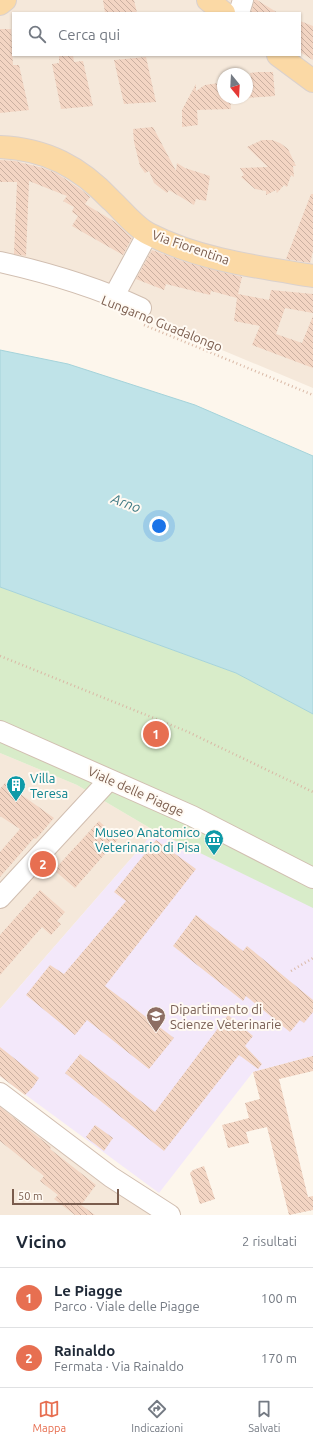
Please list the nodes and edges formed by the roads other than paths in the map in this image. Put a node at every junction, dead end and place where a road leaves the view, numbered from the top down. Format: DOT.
graph roads {
  1 [pos="5,0"];
  2 [pos="208,0"];
  3 [pos="243,0"];
  4 [pos="0,4"];
  5 [pos="223,12"];
  6 [pos="239,12"];
  7 [pos="279,56"];
  8 [pos="313,81"];
  9 [pos="0,147"];
  10 [pos="148,233"];
  11 [pos="0,262"];
  12 [pos="313,276"];
  13 [pos="114,296"];
  14 [pos="140,315"];
  15 [pos="0,731"];
  16 [pos="109,780"];
  17 [pos="313,878"];
  18 [pos="0,898"];
  19 [pos="0,1094"];
  20 [pos="170,1215"];
  1 -- 4 [label="main road"];
  2 -- 5 [label="main road"];
  3 -- 6 [label="street"];
  7 -- 8 [label="main road"];
  9 -- 10 [label="main road, Via Fiorentina"];
  10 -- 12 [label="main road, Via Fiorentina"];
  10 -- 13 [label="street"];
  11 -- 13 [label="street"];
  13 -- 14 [label="street"];
  15 -- 16 [label="street, Viale delle Piagge"];
  16 -- 17 [label="street, Viale delle Piagge"];
  16 -- 18 [label="street"];
  19 -- 20 [label="street"];
}
